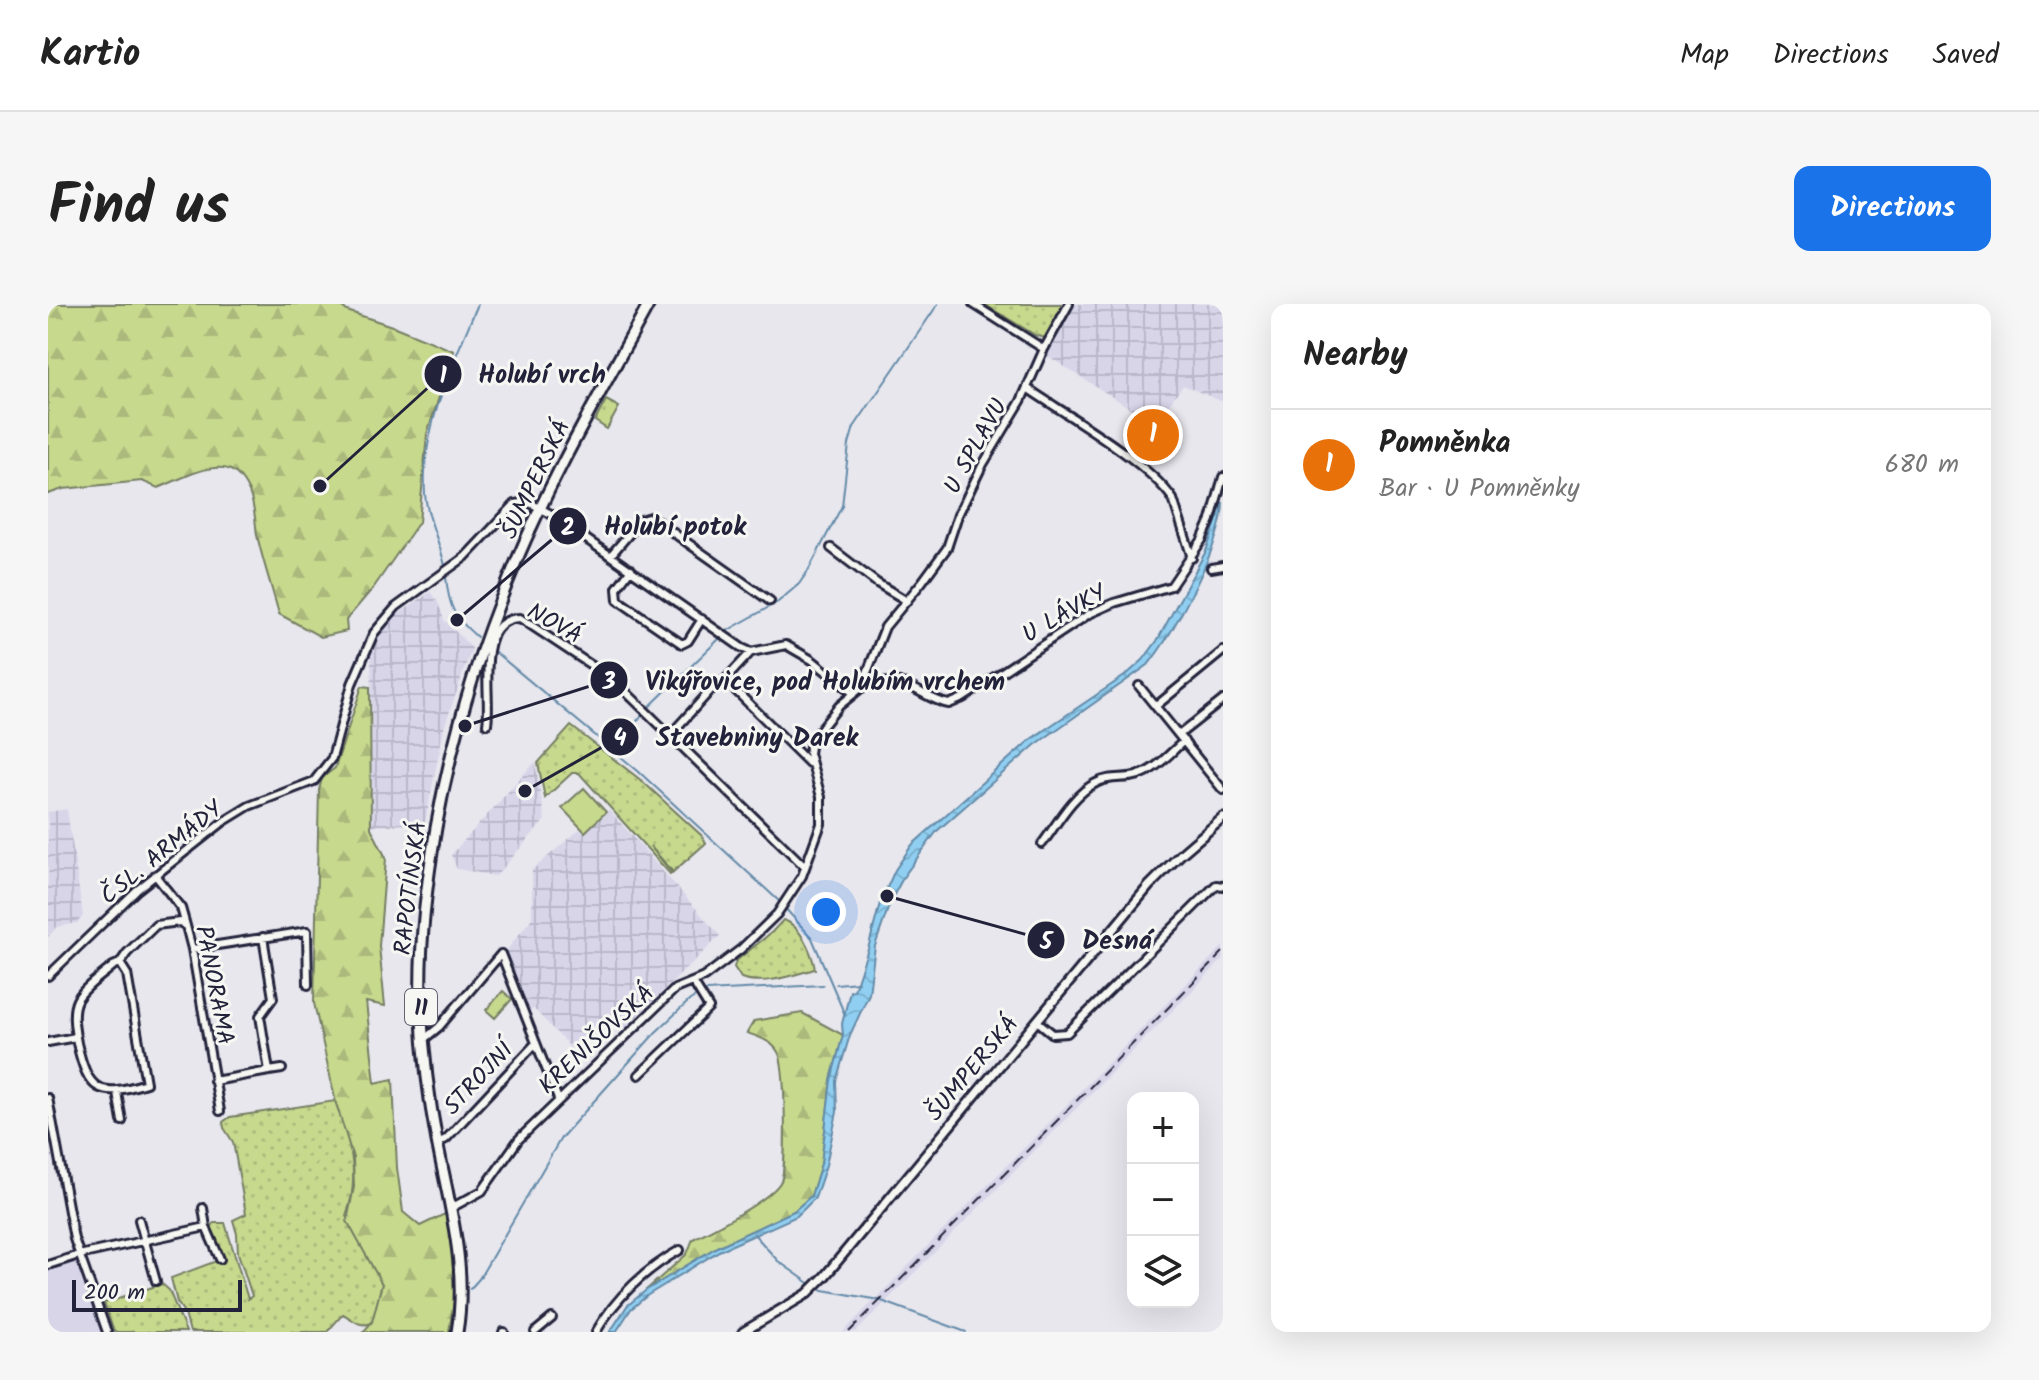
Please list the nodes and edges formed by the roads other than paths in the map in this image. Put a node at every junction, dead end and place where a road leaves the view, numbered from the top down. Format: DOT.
graph roads {
  1 [pos="649,304"];
  2 [pos="973,304"];
  3 [pos="1069,304"];
  4 [pos="1044,349"];
  5 [pos="1027,388"];
  6 [pos="1223,477"];
  7 [pos="541,508"];
  8 [pos="831,548"];
  9 [pos="611,555"];
  10 [pos="1192,558"];
  11 [pos="1223,566"];
  12 [pos="1211,568"];
  13 [pos="631,569"];
  14 [pos="770,601"];
  15 [pos="907,601"];
  16 [pos="702,619"];
  17 [pos="484,643"];
  18 [pos="1223,651"];
  19 [pos="751,652"];
  20 [pos="725,680"];
  21 [pos="1139,686"];
  22 [pos="861,688"];
  23 [pos="853,693"];
  24 [pos="1223,700"];
  25 [pos="1156,706"];
  26 [pos="487,724"];
  27 [pos="670,735"];
  28 [pos="1182,737"];
  29 [pos="810,765"];
  30 [pos="1223,790"];
  31 [pos="1223,818"];
  32 [pos="1042,844"];
  33 [pos="805,867"];
  34 [pos="155,875"];
  35 [pos="1223,886"];
  36 [pos="186,926"];
  37 [pos="296,932"];
  38 [pos="263,937"];
  39 [pos="298,943"];
  40 [pos="192,949"];
  41 [pos="120,963"];
  42 [pos="48,976"];
  43 [pos="693,982"];
  44 [pos="308,985"];
  45 [pos="1037,1021"];
  46 [pos="76,1037"];
  47 [pos="423,1041"];
  48 [pos="48,1042"];
  49 [pos="536,1043"];
  50 [pos="282,1069"];
  51 [pos="269,1071"];
  52 [pos="639,1075"];
  53 [pos="214,1081"];
  54 [pos="117,1092"];
  55 [pos="48,1098"];
  56 [pos="558,1099"];
  57 [pos="220,1111"];
  58 [pos="122,1121"];
  59 [pos="437,1144"];
  60 [pos="57,1145"];
  61 [pos="48,1147"];
  62 [pos="203,1208"];
  63 [pos="451,1208"];
  64 [pos="139,1220"];
  65 [pos="206,1227"];
  66 [pos="143,1241"];
  67 [pos="680,1250"];
  68 [pos="79,1255"];
  69 [pos="220,1259"];
  70 [pos="48,1265"];
  71 [pos="156,1281"];
  72 [pos="552,1318"];
  73 [pos="107,1332"];
  74 [pos="457,1332"];
  75 [pos="535,1332"];
  76 [pos="596,1332"];
  77 [pos="743,1332"];
  1 -- 7 [label="main road, ŠUMPERSKÁ / 11"];
  2 -- 4 [label="street"];
  3 -- 4 [label="street, U SPLAVU"];
  4 -- 5 [label="street, U SPLAVU"];
  5 -- 10 [label="street"];
  5 -- 15 [label="street, U SPLAVU"];
  6 -- 10 [label="street"];
  7 -- 9 [label="street"];
  7 -- 17 [label="main road, ŠUMPERSKÁ / 11"];
  7 -- 34 [label="street, ČSL. ARMÁDY"];
  8 -- 15 [label="street"];
  9 -- 13 [label="street"];
  9 -- 14 [label="street"];
  10 -- 22 [label="street, U LÁVKY"];
  11 -- 12 [label="street"];
  13 -- 16 [label="street"];
  13 -- 16 [label="street"];
  15 -- 22 [label="street, U SPLAVU"];
  16 -- 19 [label="street"];
  17 -- 47 [label="main road, RAPOTÍNSKÁ / 11"];
  18 -- 25 [label="street"];
  19 -- 20 [label="street"];
  19 -- 23 [label="street"];
  20 -- 27 [label="street"];
  20 -- 29 [label="street"];
  21 -- 25 [label="street"];
  22 -- 23 [label="street"];
  23 -- 29 [label="street"];
  24 -- 28 [label="street"];
  25 -- 28 [label="street"];
  26 -- 27 [label="street, NOVÁ"];
  27 -- 33 [label="street, NOVÁ"];
  28 -- 30 [label="street"];
  28 -- 32 [label="street"];
  29 -- 33 [label="street"];
  31 -- 45 [label="street, ŠUMPERSKÁ"];
  33 -- 43 [label="street, KRENIŠOVSKÁ"];
  34 -- 36 [label="street, PANORAMA"];
  34 -- 42 [label="street, ČSL. ARMÁDY"];
  35 -- 45 [label="street"];
  36 -- 40 [label="street, PANORAMA"];
  36 -- 41 [label="street"];
  37 -- 38 [label="street"];
  37 -- 39 [label="street"];
  37 -- 44 [label="street"];
  38 -- 40 [label="street"];
  38 -- 51 [label="street"];
  40 -- 53 [label="street, PANORAMA"];
  41 -- 46 [label="street"];
  41 -- 54 [label="street"];
  43 -- 52 [label="street"];
  43 -- 56 [label="street, KRENIŠOVSKÁ"];
  45 -- 77 [label="street, ŠUMPERSKÁ"];
  46 -- 48 [label="street"];
  46 -- 54 [label="street"];
  47 -- 49 [label="street"];
  47 -- 59 [label="main road, RAPOTÍNSKÁ / 11"];
  49 -- 56 [label="street, STROJNÍ"];
  49 -- 59 [label="street, STROJNÍ"];
  50 -- 51 [label="street"];
  51 -- 53 [label="street"];
  53 -- 57 [label="street, PANORAMA"];
  54 -- 58 [label="street"];
  55 -- 60 [label="street"];
  56 -- 63 [label="street, KRENIŠOVSKÁ"];
  59 -- 63 [label="main road, RAPOTÍNSKÁ / 11"];
  60 -- 61 [label="street"];
  60 -- 68 [label="street"];
  62 -- 65 [label="street"];
  63 -- 74 [label="main road, RAPOTÍNSKÁ / 11"];
  64 -- 66 [label="street"];
  65 -- 66 [label="street"];
  65 -- 69 [label="street"];
  66 -- 68 [label="street"];
  66 -- 71 [label="street"];
  67 -- 76 [label="street"];
  68 -- 70 [label="street"];
  68 -- 73 [label="street"];
  72 -- 75 [label="street"];
}
